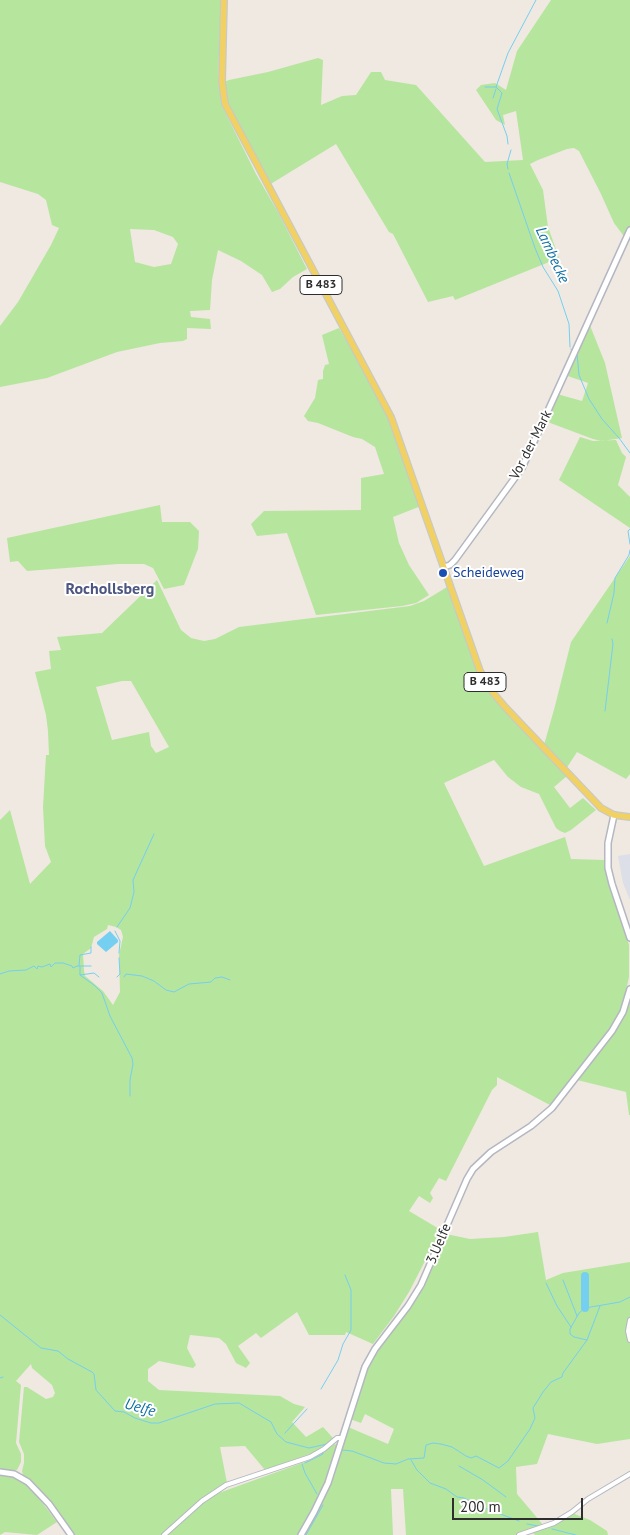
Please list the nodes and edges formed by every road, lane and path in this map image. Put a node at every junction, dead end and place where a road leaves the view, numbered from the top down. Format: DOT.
graph roads {
  1 [pos="224,0"];
  2 [pos="630,230"];
  3 [pos="444,567"];
  4 [pos="614,815"];
  5 [pos="630,817"];
  6 [pos="630,938"];
  7 [pos="630,990"];
  8 [pos="630,1320"];
  9 [pos="630,1340"];
  10 [pos="342,1438"];
  11 [pos="0,1472"];
  12 [pos="630,1474"];
  13 [pos="71,1535"];
  14 [pos="164,1535"];
  15 [pos="301,1535"];
  16 [pos="519,1535"];
  1 -- 3 [label="main road, B 483"];
  2 -- 3 [label="street, Vor der Mark"];
  3 -- 4 [label="main road, B 483"];
  4 -- 5 [label="main road, B 483"];
  4 -- 6 [label="street"];
  7 -- 10 [label="street, 3.Uelfe"];
  8 -- 9 [label="street"];
  10 -- 14 [label="street"];
  10 -- 15 [label="street, 3.Uelfe"];
  11 -- 13 [label="street"];
  12 -- 16 [label="street"];
}
